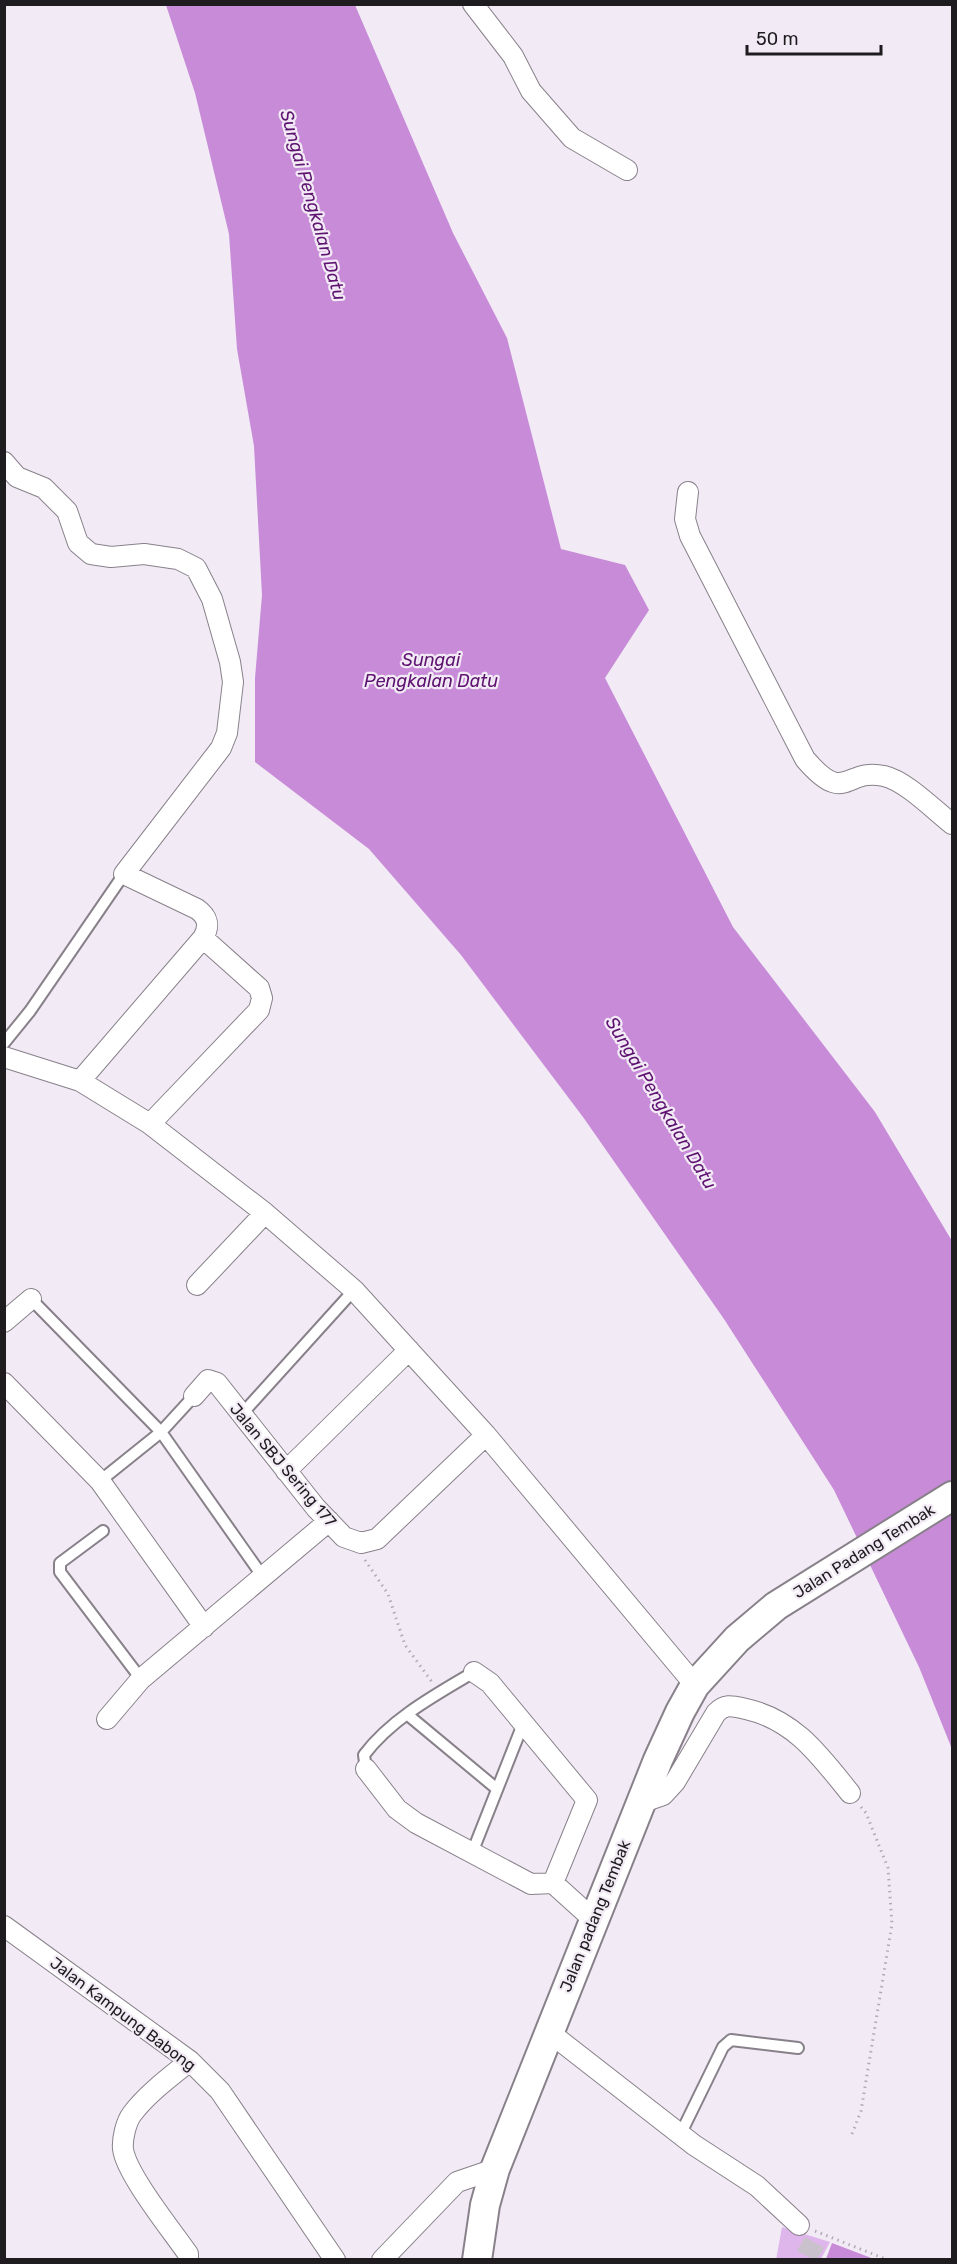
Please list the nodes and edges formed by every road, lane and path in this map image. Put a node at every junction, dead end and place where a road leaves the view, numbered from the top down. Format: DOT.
graph roads {
  1 [pos="473,4"];
  2 [pos="627,170"];
  3 [pos="4,462"];
  4 [pos="688,492"];
  5 [pos="952,824"];
  6 [pos="124,874"];
  7 [pos="203,938"];
  8 [pos="4,1043"];
  9 [pos="4,1057"];
  10 [pos="80,1081"];
  11 [pos="150,1124"];
  12 [pos="265,1213"];
  13 [pos="197,1285"];
  14 [pos="354,1290"];
  15 [pos="31,1299"];
  16 [pos="4,1322"];
  17 [pos="409,1350"];
  18 [pos="4,1383"];
  19 [pos="194,1396"];
  20 [pos="241,1416"];
  21 [pos="161,1432"];
  22 [pos="486,1435"];
  23 [pos="286,1472"];
  24 [pos="100,1481"];
  25 [pos="952,1496"];
  26 [pos="329,1521"];
  27 [pos="103,1531"];
  28 [pos="352,1541"];
  29 [pos="263,1577"];
  30 [pos="776,1606"];
  31 [pos="204,1627"];
  32 [pos="474,1672"];
  33 [pos="141,1679"];
  34 [pos="695,1685"];
  35 [pos="439,1692"];
  36 [pos="408,1715"];
  37 [pos="107,1719"];
  38 [pos="523,1724"];
  39 [pos="366,1769"];
  40 [pos="497,1789"];
  41 [pos="850,1792"];
  42 [pos="640,1803"];
  43 [pos="472,1853"];
  44 [pos="553,1883"];
  45 [pos="594,1920"];
  46 [pos="4,1926"];
  47 [pos="549,2032"];
  48 [pos="798,2048"];
  49 [pos="190,2061"];
  50 [pos="681,2133"];
  51 [pos="852,2134"];
  52 [pos="495,2169"];
  53 [pos="799,2225"];
  54 [pos="188,2259"];
  55 [pos="335,2259"];
  56 [pos="382,2259"];
  57 [pos="477,2259"];
  58 [pos="888,2259"];
  1 -- 2 [label="street"];
  3 -- 6 [label="street"];
  4 -- 5 [label="street"];
  6 -- 7 [label="street"];
  6 -- 8 [label="lane"];
  7 -- 10 [label="street"];
  7 -- 11 [label="street"];
  9 -- 10 [label="street"];
  10 -- 11 [label="street"];
  11 -- 12 [label="street"];
  12 -- 13 [label="street"];
  12 -- 14 [label="street"];
  14 -- 17 [label="street"];
  14 -- 20 [label="lane"];
  15 -- 16 [label="street"];
  15 -- 21 [label="lane"];
  17 -- 22 [label="street"];
  17 -- 23 [label="street"];
  18 -- 24 [label="street"];
  19 -- 20 [label="street, Jalan SBJ Sering 177"];
  19 -- 21 [label="lane"];
  20 -- 23 [label="street, Jalan SBJ Sering 177"];
  21 -- 24 [label="lane"];
  21 -- 29 [label="lane"];
  22 -- 28 [label="street"];
  22 -- 34 [label="street"];
  23 -- 26 [label="street, Jalan SBJ Sering 177"];
  24 -- 31 [label="street"];
  25 -- 30 [label="main road, Jalan Padang Tembak"];
  26 -- 28 [label="street, Jalan SBJ Sering 177"];
  26 -- 29 [label="street"];
  27 -- 33 [label="lane"];
  28 -- 35 [label="path"];
  29 -- 31 [label="street"];
  30 -- 34 [label="main road, Jalan padang Tembak"];
  31 -- 33 [label="street"];
  32 -- 35 [label="lane"];
  32 -- 38 [label="street"];
  33 -- 37 [label="street"];
  34 -- 42 [label="main road, Jalan padang Tembak"];
  35 -- 36 [label="lane"];
  36 -- 39 [label="lane"];
  36 -- 40 [label="lane"];
  38 -- 40 [label="lane"];
  38 -- 44 [label="street"];
  39 -- 43 [label="street"];
  40 -- 43 [label="lane"];
  41 -- 42 [label="street"];
  41 -- 51 [label="path"];
  42 -- 45 [label="main road, Jalan padang Tembak"];
  43 -- 44 [label="street"];
  44 -- 45 [label="street"];
  45 -- 47 [label="main road, Jalan padang Tembak"];
  46 -- 49 [label="street, Jalan Kampung Babong"];
  47 -- 50 [label="street"];
  47 -- 52 [label="main road, Jalan padang Tembak"];
  48 -- 50 [label="lane"];
  49 -- 54 [label="street"];
  49 -- 55 [label="street, Jalan Kampung Babong"];
  50 -- 53 [label="street"];
  52 -- 56 [label="street"];
  52 -- 57 [label="main road, Jalan padang Tembak"];
  53 -- 58 [label="path"];
}
